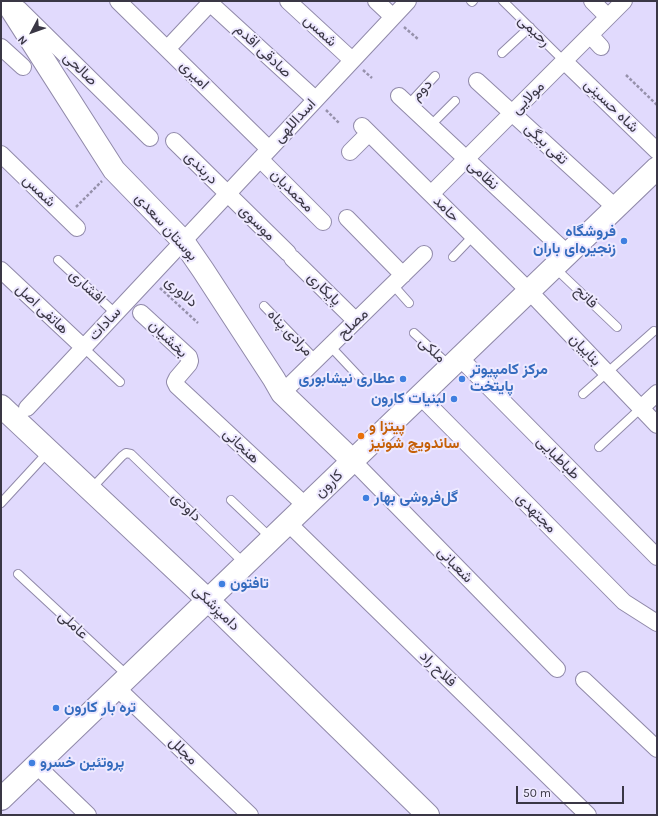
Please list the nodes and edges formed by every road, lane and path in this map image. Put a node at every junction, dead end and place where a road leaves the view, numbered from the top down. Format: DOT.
graph roads {
  1 [pos="6,1"];
  2 [pos="10,1"];
  3 [pos="118,1"];
  4 [pos="288,1"];
  5 [pos="376,1"];
  6 [pos="408,1"];
  7 [pos="592,1"];
  8 [pos="624,1"];
  9 [pos="211,2"];
  10 [pos="509,3"];
  11 [pos="393,17"];
  12 [pos="608,17"];
  13 [pos="530,27"];
  14 [pos="590,35"];
  15 [pos="1,47"];
  16 [pos="601,47"];
  17 [pos="167,48"];
  18 [pos="502,54"];
  19 [pos="352,60"];
  20 [pos="564,61"];
  21 [pos="23,67"];
  22 [pos="626,75"];
  23 [pos="435,76"];
  24 [pos="477,81"];
  25 [pos="316,100"];
  26 [pos="403,100"];
  27 [pos="456,101"];
  28 [pos="657,105"];
  29 [pos="512,113"];
  30 [pos="340,124"];
  31 [pos="430,126"];
  32 [pos="150,138"];
  33 [pos="174,141"];
  34 [pos="657,151"];
  35 [pos="350,152"];
  36 [pos="1,154"];
  37 [pos="265,154"];
  38 [pos="466,160"];
  39 [pos="114,170"];
  40 [pos="654,178"];
  41 [pos="227,194"];
  42 [pos="431,194"];
  43 [pos="616,208"];
  44 [pos="347,218"];
  45 [pos="71,222"];
  46 [pos="323,222"];
  47 [pos="473,236"];
  48 [pos="183,241"];
  49 [pos="424,254"];
  50 [pos="290,256"];
  51 [pos="453,257"];
  52 [pos="58,260"];
  53 [pos="561,260"];
  54 [pos="1,270"];
  55 [pos="149,278"];
  56 [pos="398,280"];
  57 [pos="529,291"];
  58 [pos="409,303"];
  59 [pos="264,306"];
  60 [pos="115,313"];
  61 [pos="141,313"];
  62 [pos="356,321"];
  63 [pos="198,323"];
  64 [pos="617,327"];
  65 [pos="654,330"];
  66 [pos="414,333"];
  67 [pos="330,346"];
  68 [pos="83,348"];
  69 [pos="316,360"];
  70 [pos="455,362"];
  71 [pos="607,372"];
  72 [pos="362,380"];
  73 [pos="120,382"];
  74 [pos="177,386"];
  75 [pos="282,393"];
  76 [pos="657,393"];
  77 [pos="583,394"];
  78 [pos="420,396"];
  79 [pos="641,408"];
  80 [pos="16,411"];
  81 [pos="657,425"];
  82 [pos="599,447"];
  83 [pos="49,451"];
  84 [pos="353,461"];
  85 [pos="90,489"];
  86 [pos="232,500"];
  87 [pos="1,503"];
  88 [pos="306,506"];
  89 [pos="288,524"];
  90 [pos="272,539"];
  91 [pos="657,557"];
  92 [pos="246,564"];
  93 [pos="18,574"];
  94 [pos="208,600"];
  95 [pos="657,622"];
  96 [pos="557,669"];
  97 [pos="584,680"];
  98 [pos="123,682"];
  99 [pos="657,749"];
  100 [pos="36,765"];
  101 [pos="4,790"];
  102 [pos="88,815"];
  103 [pos="250,815"];
  104 [pos="428,815"];
  105 [pos="588,815"];
  1 -- 39 [label="main road, بوستان سعدی"];
  2 -- 32 [label="street, صالحی"];
  3 -- 17 [label="street, امیری"];
  4 -- 19 [label="street, شمس"];
  5 -- 11 [label="street"];
  6 -- 11 [label="street, اسداللهی"];
  7 -- 12 [label="street"];
  8 -- 12 [label="street, مولایی"];
  9 -- 17 [label="street"];
  9 -- 25 [label="street, صادقی اقدم"];
  10 -- 13 [label="lane, رحیمی"];
  11 -- 19 [label="street, اسداللهی"];
  12 -- 14 [label="street, مولایی"];
  13 -- 18 [label="lane"];
  13 -- 20 [label="lane, رحیمی"];
  14 -- 16 [label="street"];
  14 -- 20 [label="street, مولایی"];
  15 -- 21 [label="street"];
  17 -- 37 [label="street, امیری"];
  19 -- 25 [label="street, اسداللهی"];
  20 -- 29 [label="street, مولایی"];
  20 -- 34 [label="street, شاه حسینی"];
  22 -- 28 [label="path"];
  23 -- 26 [label="lane, دوم"];
  24 -- 29 [label="street, تقی بیگی"];
  25 -- 30 [label="path"];
  25 -- 37 [label="street, اسداللهی"];
  26 -- 31 [label="street, نظامی"];
  27 -- 31 [label="lane"];
  29 -- 38 [label="street, مولایی"];
  29 -- 43 [label="street, تقی بیگی"];
  31 -- 38 [label="street, نظامی"];
  33 -- 41 [label="street, دربندی"];
  35 -- 42 [label="street, حامد"];
  36 -- 45 [label="street, شمس"];
  37 -- 41 [label="street, اسداللهی"];
  37 -- 46 [label="street, محمدیان"];
  38 -- 42 [label="street, مولایی"];
  38 -- 53 [label="street, نظامی"];
  39 -- 45 [label="path"];
  39 -- 48 [label="main road, بوستان سعدی"];
  40 -- 43 [label="main road, کارون"];
  41 -- 48 [label="street, اسداللهی"];
  41 -- 50 [label="street, موسوی"];
  42 -- 47 [label="street, حامد"];
  43 -- 53 [label="main road, کارون"];
  44 -- 56 [label="street"];
  47 -- 51 [label="lane"];
  47 -- 57 [label="street, حامد"];
  48 -- 55 [label="street, سادات"];
  48 -- 75 [label="main road, بوستان سعدی"];
  49 -- 56 [label="street, مصلح"];
  50 -- 62 [label="street, پایکاری"];
  52 -- 60 [label="lane, افشاری"];
  53 -- 57 [label="main road, کارون"];
  53 -- 64 [label="lane, فاتح"];
  54 -- 68 [label="street, هاتفی اصل"];
  55 -- 60 [label="street, سادات"];
  55 -- 63 [label="path, دلاوری"];
  56 -- 58 [label="lane"];
  56 -- 62 [label="street, مصلح"];
  57 -- 70 [label="main road, کارون"];
  57 -- 71 [label="street, بناییان"];
  59 -- 69 [label="lane, مرادی پناه"];
  60 -- 68 [label="street, سادات"];
  61 -- 74 [label="street, بخشیان"];
  62 -- 67 [label="street, مصلح"];
  65 -- 71 [label="lane"];
  66 -- 70 [label="lane, ملکی"];
  67 -- 69 [label="street, مصلح"];
  67 -- 72 [label="lane"];
  68 -- 73 [label="lane"];
  68 -- 80 [label="street, سادات"];
  69 -- 75 [label="street, مصلح"];
  70 -- 78 [label="main road, کارون"];
  70 -- 91 [label="street, طباطبایی"];
  71 -- 77 [label="lane"];
  71 -- 79 [label="street, بناییان"];
  74 -- 88 [label="street, هنجانی"];
  75 -- 84 [label="main road, بوستان سعدی"];
  76 -- 79 [label="street"];
  78 -- 84 [label="main road, کارون"];
  78 -- 95 [label="street, مجتهدی"];
  79 -- 81 [label="street, بناییان"];
  79 -- 82 [label="lane"];
  80 -- 83 [label="main road, دامپزشکی"];
  83 -- 85 [label="main road, دامپزشکی"];
  83 -- 87 [label="lane"];
  84 -- 88 [label="main road, کارون"];
  84 -- 96 [label="street, شعبانی"];
  85 -- 92 [label="lane, داودی"];
  85 -- 94 [label="main road, دامپزشکی"];
  86 -- 90 [label="lane"];
  88 -- 89 [label="main road, کارون"];
  89 -- 90 [label="main road, کارون"];
  89 -- 105 [label="street, فلاح راد"];
  90 -- 92 [label="main road, کارون"];
  92 -- 94 [label="main road, کارون"];
  93 -- 98 [label="lane, عاملی"];
  94 -- 98 [label="main road, کارون"];
  94 -- 104 [label="main road, دامپزشکی"];
  97 -- 99 [label="street"];
  98 -- 100 [label="main road, کارون"];
  98 -- 103 [label="street, مجلل"];
  100 -- 101 [label="main road, کارون"];
  100 -- 102 [label="street"];
}
